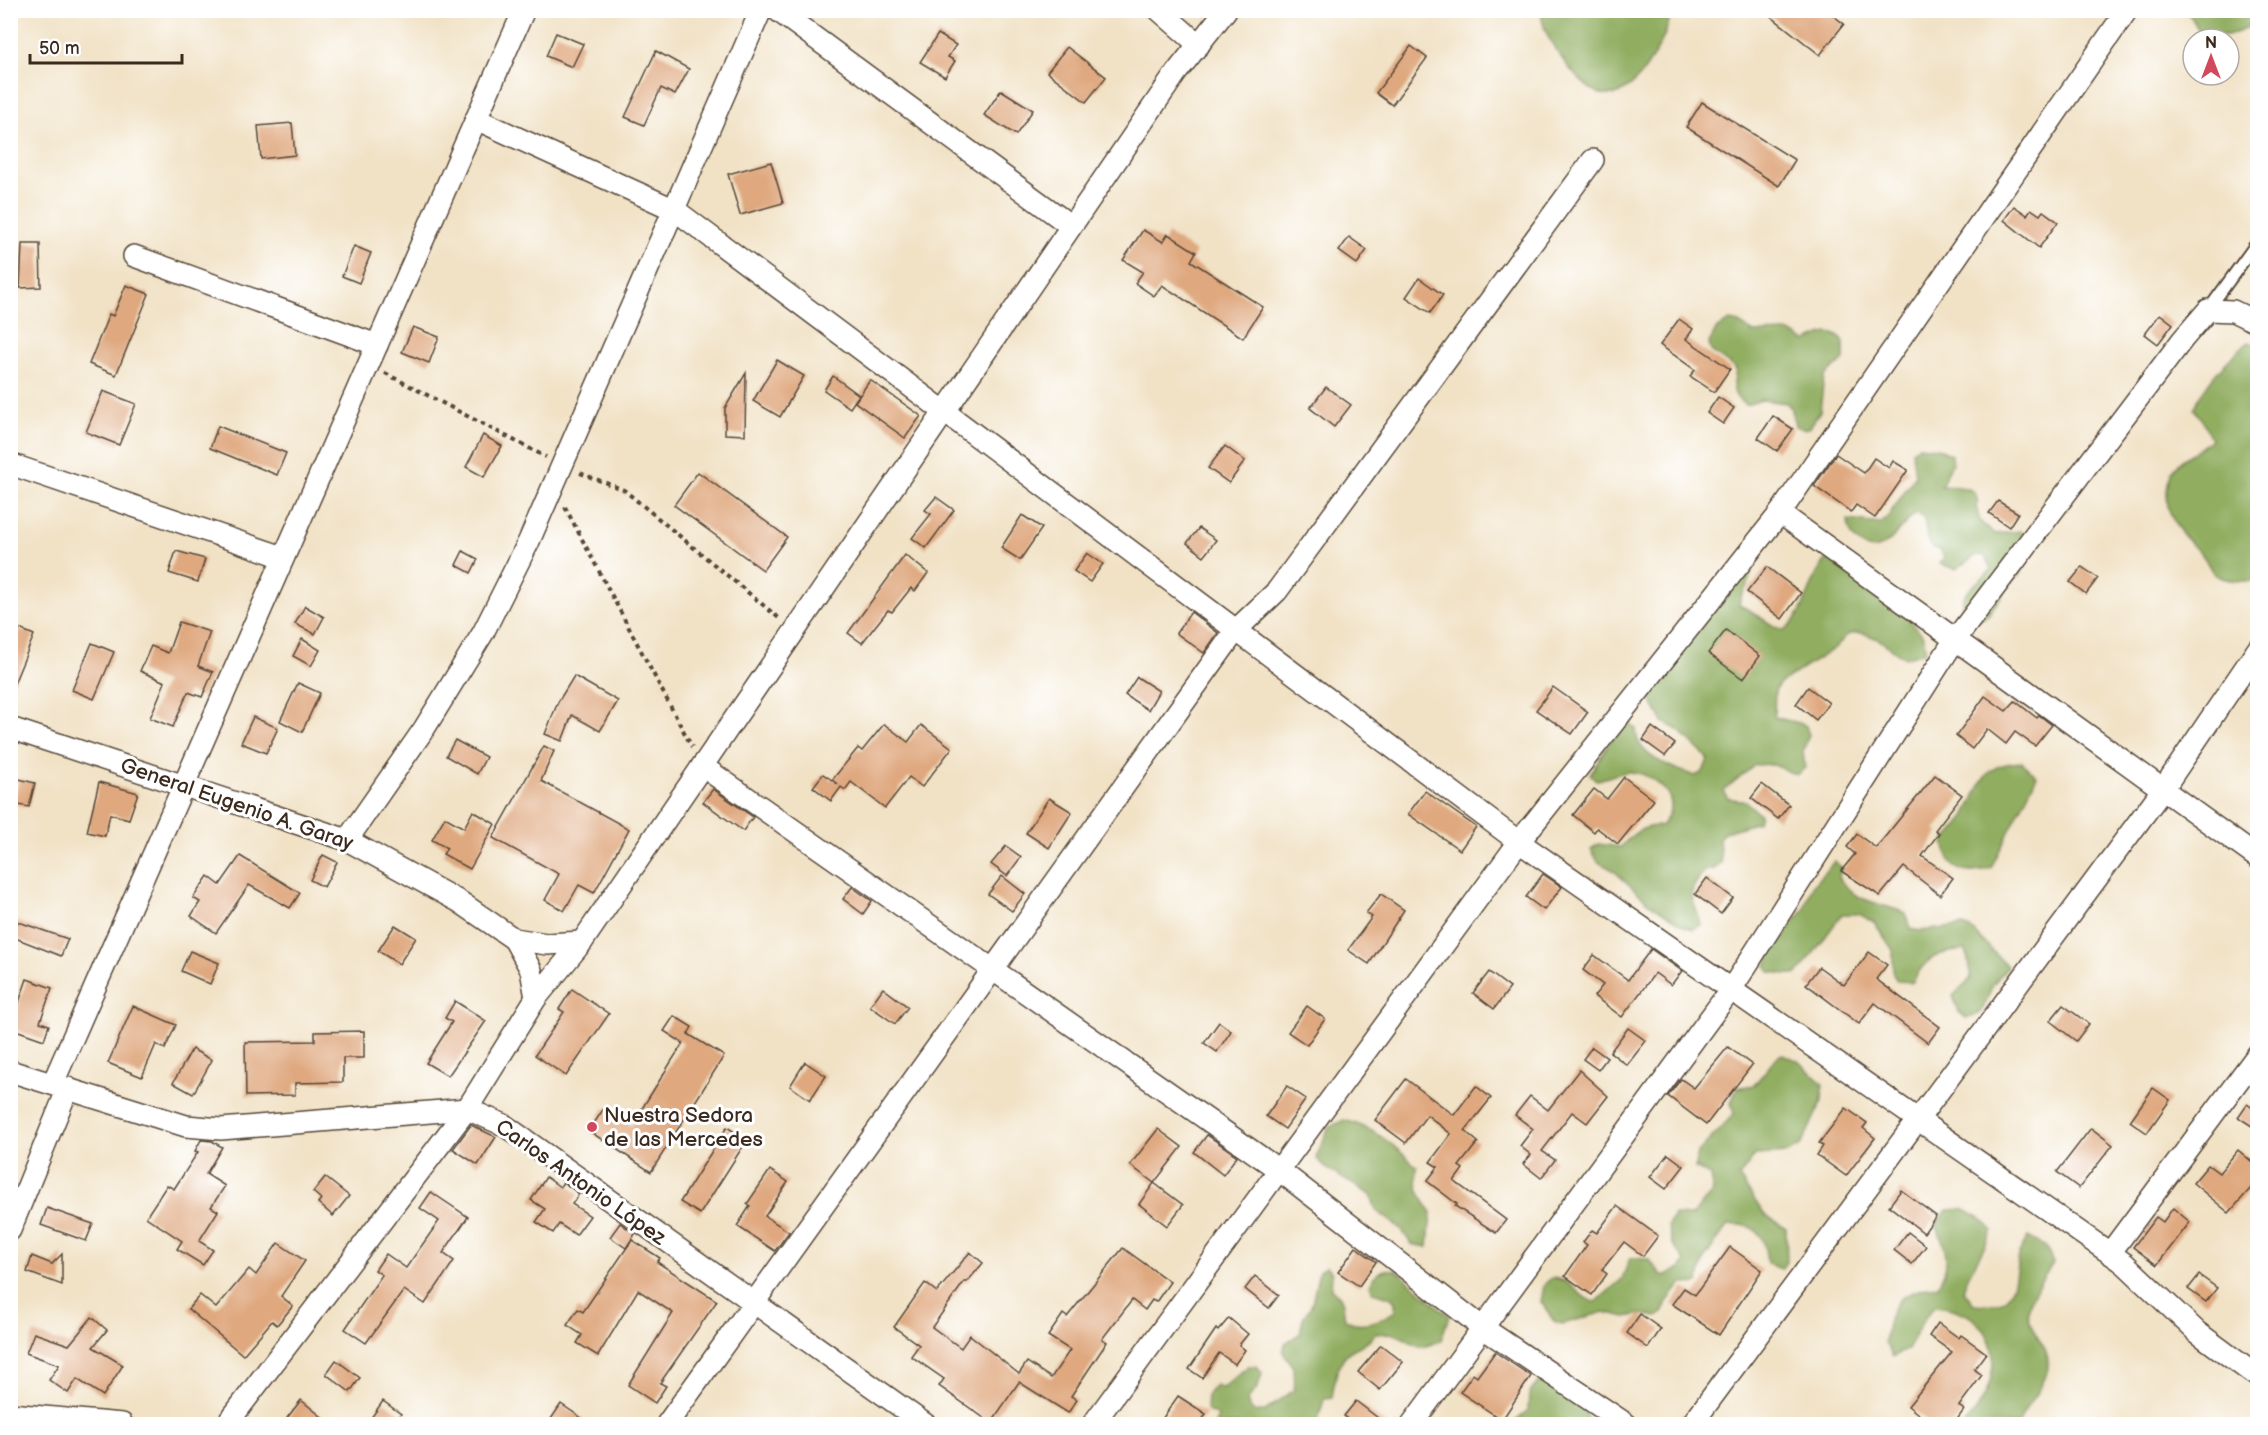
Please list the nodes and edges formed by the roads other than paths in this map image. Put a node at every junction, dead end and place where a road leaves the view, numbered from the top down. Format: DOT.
graph roads {
  1 [pos="524,10"];
  2 [pos="761,10"];
  3 [pos="777,10"];
  4 [pos="1159,10"];
  5 [pos="1226,10"];
  6 [pos="2127,10"];
  7 [pos="1198,45"];
  8 [pos="476,119"];
  9 [pos="1593,160"];
  10 [pos="675,210"];
  11 [pos="1071,226"];
  12 [pos="2258,241"];
  13 [pos="134,256"];
  14 [pos="2208,310"];
  15 [pos="2258,323"];
  16 [pos="372,355"];
  17 [pos="945,412"];
  18 [pos="10,464"];
  19 [pos="1780,513"];
  20 [pos="283,557"];
  21 [pos="1236,630"];
  22 [pos="1954,641"];
  23 [pos="2258,649"];
  24 [pos="10,728"];
  25 [pos="702,766"];
  26 [pos="184,786"];
  27 [pos="2163,789"];
  28 [pos="347,840"];
  29 [pos="1519,842"];
  30 [pos="2258,858"];
  31 [pos="514,939"];
  32 [pos="582,942"];
  33 [pos="994,970"];
  34 [pos="1732,988"];
  35 [pos="536,998"];
  36 [pos="2258,1054"];
  37 [pos="10,1071"];
  38 [pos="60,1085"];
  39 [pos="467,1109"];
  40 [pos="1916,1120"];
  41 [pos="1279,1170"];
  42 [pos="10,1230"];
  43 [pos="2110,1253"];
  44 [pos="754,1303"];
  45 [pos="1483,1328"];
  46 [pos="2258,1374"];
  47 [pos="10,1414"];
  48 [pos="122,1425"];
  49 [pos="227,1425"];
  50 [pos="667,1425"];
  51 [pos="925,1425"];
  52 [pos="1093,1425"];
  53 [pos="1412,1425"];
  54 [pos="1626,1425"];
  55 [pos="1692,1425"];
  1 -- 8 [label="street"];
  2 -- 10 [label="street"];
  3 -- 11 [label="street"];
  4 -- 7 [label="street"];
  5 -- 7 [label="street"];
  6 -- 19 [label="street"];
  7 -- 11 [label="street"];
  8 -- 10 [label="street"];
  8 -- 16 [label="street"];
  9 -- 21 [label="street"];
  10 -- 17 [label="street"];
  10 -- 28 [label="street"];
  11 -- 17 [label="street"];
  12 -- 14 [label="lane"];
  13 -- 16 [label="street"];
  14 -- 15 [label="street"];
  14 -- 22 [label="street"];
  16 -- 20 [label="street"];
  17 -- 21 [label="street"];
  17 -- 25 [label="street"];
  18 -- 20 [label="street"];
  19 -- 22 [label="street"];
  19 -- 29 [label="street"];
  20 -- 26 [label="street"];
  21 -- 29 [label="street"];
  21 -- 33 [label="street"];
  22 -- 27 [label="street"];
  22 -- 34 [label="street"];
  23 -- 27 [label="street"];
  24 -- 26 [label="street, General Eugenio A. Garay"];
  25 -- 32 [label="street"];
  25 -- 33 [label="street"];
  26 -- 28 [label="street, General Eugenio A. Garay"];
  26 -- 38 [label="street"];
  27 -- 30 [label="street"];
  27 -- 40 [label="street"];
  28 -- 31 [label="street, General Eugenio A. Garay"];
  29 -- 34 [label="street"];
  29 -- 41 [label="street"];
  31 -- 32 [label="street, General Eugenio A. Garay"];
  31 -- 35 [label="street, General Eugenio A. Garay"];
  32 -- 35 [label="street"];
  33 -- 41 [label="street"];
  33 -- 44 [label="street"];
  34 -- 40 [label="street"];
  34 -- 45 [label="street"];
  35 -- 39 [label="street"];
  36 -- 43 [label="street"];
  37 -- 38 [label="street, Carlos Antonio López"];
  38 -- 39 [label="street, Carlos Antonio López"];
  38 -- 42 [label="street"];
  39 -- 44 [label="street, Carlos Antonio López"];
  39 -- 49 [label="street"];
  40 -- 43 [label="street"];
  40 -- 55 [label="street"];
  41 -- 45 [label="street"];
  41 -- 52 [label="street"];
  43 -- 46 [label="street"];
  44 -- 50 [label="street"];
  44 -- 51 [label="street, Carlos Antonio López"];
  45 -- 53 [label="street"];
  45 -- 54 [label="street"];
  47 -- 48 [label="street"];
}
